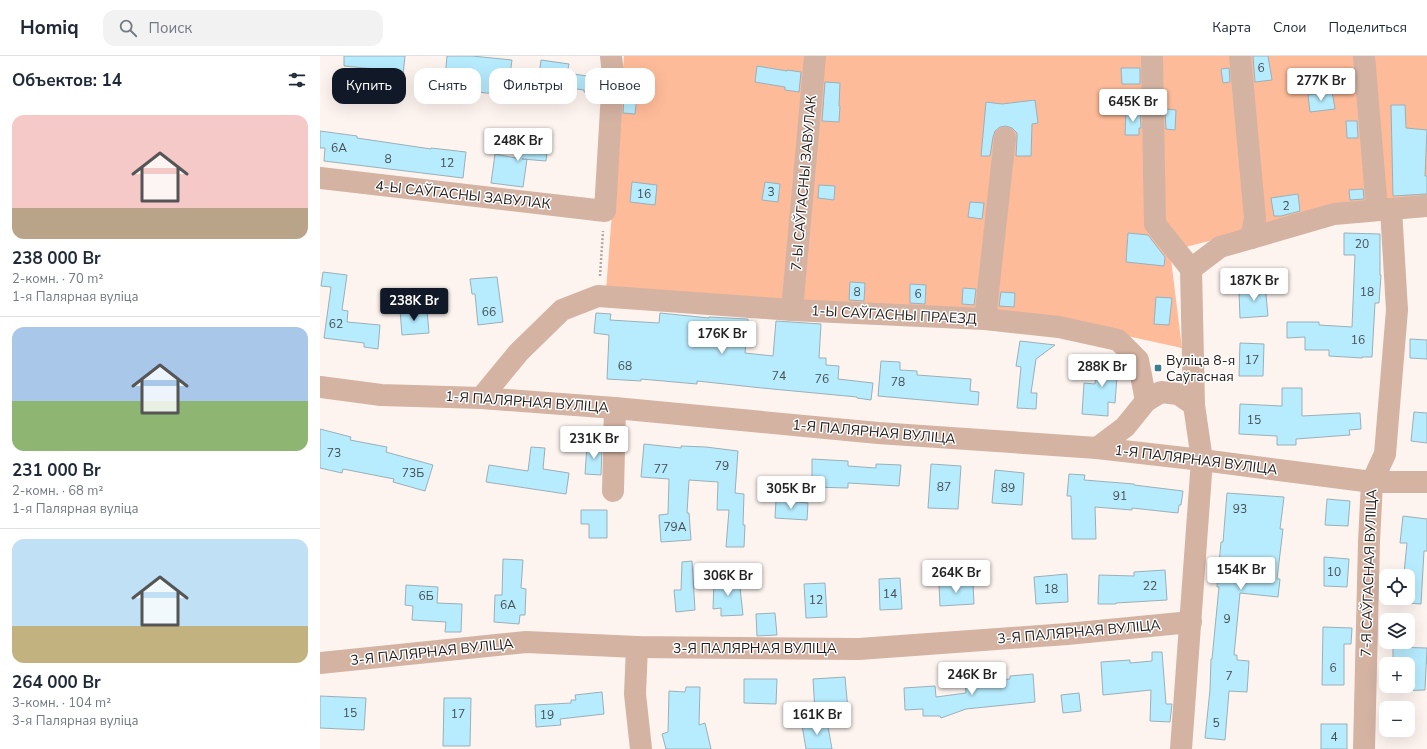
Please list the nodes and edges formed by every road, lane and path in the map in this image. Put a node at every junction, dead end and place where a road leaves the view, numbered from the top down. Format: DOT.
graph roads {
  1 [pos="611,56"];
  2 [pos="815,56"];
  3 [pos="1152,56"];
  4 [pos="1240,56"];
  5 [pos="1364,56"];
  6 [pos="1005,138"];
  7 [pos="320,178"];
  8 [pos="1427,206"];
  9 [pos="1384,209"];
  10 [pos="605,211"];
  11 [pos="1251,238"];
  12 [pos="1191,268"];
  13 [pos="598,296"];
  14 [pos="792,310"];
  15 [pos="985,319"];
  16 [pos="320,387"];
  17 [pos="481,398"];
  18 [pos="1146,401"];
  19 [pos="1194,405"];
  20 [pos="615,408"];
  21 [pos="1097,448"];
  22 [pos="1202,460"];
  23 [pos="1372,482"];
  24 [pos="1427,482"];
  25 [pos="613,491"];
  26 [pos="1191,622"];
  27 [pos="637,647"];
  28 [pos="320,663"];
  29 [pos="641,749"];
  30 [pos="1181,749"];
  31 [pos="1364,749"];
  1 -- 10 [label="street"];
  2 -- 14 [label="street, 7-Ы САЎГАСНЫ ЗАВУЛАК"];
  3 -- 12 [label="street"];
  4 -- 11 [label="street"];
  5 -- 9 [label="street, 7-Я САЎГАСНАЯ ВУЛІЦА"];
  6 -- 15 [label="street"];
  7 -- 10 [label="street, 4-Ы САЎГАСНЫ ЗАВУЛАК"];
  8 -- 9 [label="street"];
  9 -- 11 [label="street"];
  9 -- 23 [label="street, 7-Я САЎГАСНАЯ ВУЛІЦА"];
  10 -- 13 [label="path"];
  11 -- 12 [label="street"];
  12 -- 19 [label="street"];
  13 -- 14 [label="street, 1-Ы САЎГАСНЫ ПРАЕЗД"];
  13 -- 17 [label="street, 1-Ы САЎГАСНЫ ПРАЕЗД"];
  14 -- 15 [label="street, 1-Ы САЎГАСНЫ ПРАЕЗД"];
  15 -- 18 [label="street, 1-Ы САЎГАСНЫ ПРАЕЗД"];
  16 -- 17 [label="street, 1-Я ПАЛЯРНАЯ ВУЛІЦА"];
  17 -- 20 [label="street, 1-Я ПАЛЯРНАЯ ВУЛІЦА"];
  18 -- 19 [label="street"];
  18 -- 21 [label="street"];
  19 -- 22 [label="street"];
  20 -- 21 [label="street, 1-Я ПАЛЯРНАЯ ВУЛІЦА"];
  20 -- 25 [label="street"];
  21 -- 22 [label="street, 1-Я ПАЛЯРНАЯ ВУЛІЦА"];
  22 -- 23 [label="street, 1-Я ПАЛЯРНАЯ ВУЛІЦА"];
  22 -- 26 [label="street"];
  23 -- 24 [label="street, 1-Я ПАЛЯРНАЯ ВУЛІЦА"];
  23 -- 31 [label="street, 7-Я САЎГАСНАЯ ВУЛІЦА"];
  26 -- 27 [label="street, 3-Я ПАЛЯРНАЯ ВУЛІЦА"];
  26 -- 30 [label="street"];
  27 -- 28 [label="street, 3-Я ПАЛЯРНАЯ ВУЛІЦА"];
  27 -- 29 [label="street"];
}
